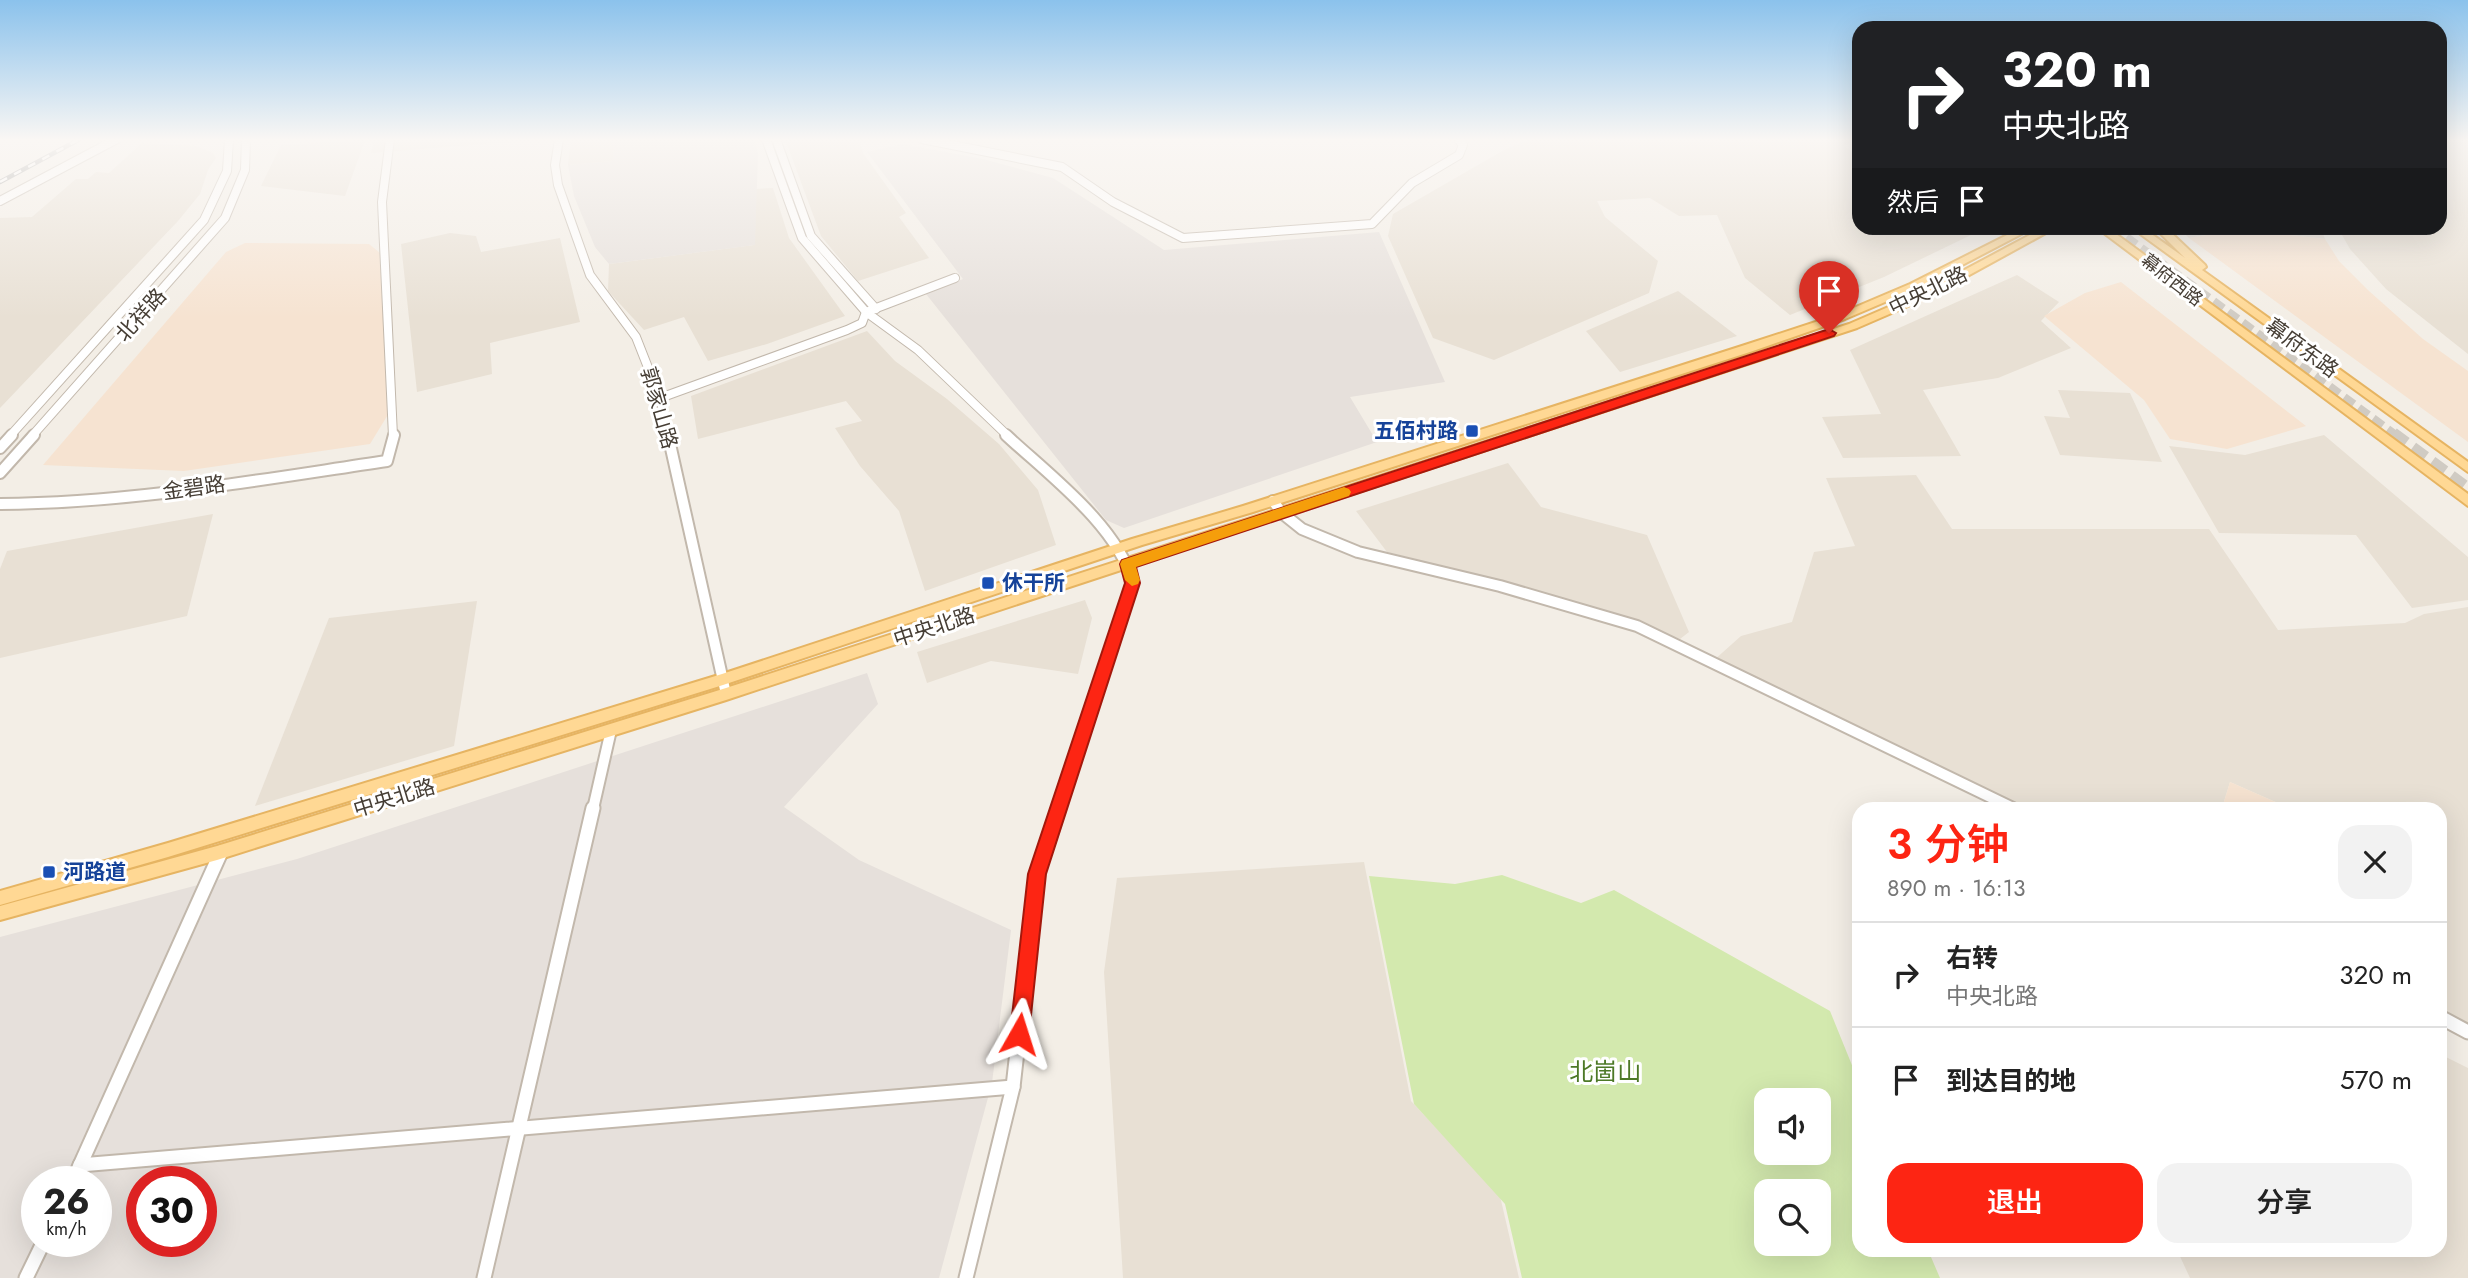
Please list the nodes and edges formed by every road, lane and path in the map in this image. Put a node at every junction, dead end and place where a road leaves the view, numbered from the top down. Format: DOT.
graph roads {
  1 [pos="216,199"];
  2 [pos="235,199"];
  3 [pos="382,199"];
  4 [pos="563,199"];
  5 [pos="788,199"];
  6 [pos="798,199"];
  7 [pos="1108,199"];
  8 [pos="1397,199"];
  9 [pos="2014,235"];
  10 [pos="2037,235"];
  11 [pos="2111,235"];
  12 [pos="2147,235"];
  13 [pos="2167,235"];
  14 [pos="954,278"];
  15 [pos="2223,290"];
  16 [pos="2208,308"];
  17 [pos="871,310"];
  18 [pos="660,398"];
  19 [pos="28,442"];
  20 [pos="3,444"];
  21 [pos="2468,468"];
  22 [pos="0,473"];
  23 [pos="2468,501"];
  24 [pos="0,504"];
  25 [pos="1277,507"];
  26 [pos="1118,548"];
  27 [pos="1128,564"];
  28 [pos="725,687"];
  29 [pos="611,730"];
  30 [pos="2001,802"];
  31 [pos="221,852"];
  32 [pos="0,898"];
  33 [pos="0,913"];
  34 [pos="2447,1021"];
  35 [pos="2468,1032"];
  36 [pos="1013,1087"];
  37 [pos="519,1128"];
  38 [pos="80,1166"];
  39 [pos="36,1257"];
  40 [pos="26,1278"];
  41 [pos="484,1278"];
  42 [pos="966,1278"];
  1 -- 20 [label="street, 北祥路"];
  2 -- 19 [label="street, 北祥路"];
  3 -- 24 [label="street, 金碧路"];
  4 -- 18 [label="street, 郭家山路"];
  5 -- 17 [label="street"];
  6 -- 17 [label="street"];
  7 -- 8 [label="street"];
  9 -- 25 [label="main road, 中央北路"];
  10 -- 25 [label="main road, 中央北路"];
  11 -- 16 [label="main road, 幕府西路"];
  12 -- 15 [label="main road, 幕府东路"];
  13 -- 15 [label="main road"];
  14 -- 17 [label="street"];
  15 -- 21 [label="main road, 幕府东路"];
  16 -- 23 [label="main road, 幕府东路"];
  17 -- 18 [label="street"];
  17 -- 26 [label="street"];
  18 -- 28 [label="street, 郭家山路"];
  19 -- 20 [label="street"];
  19 -- 22 [label="street, 北祥路"];
  25 -- 26 [label="main road, 中央北路"];
  25 -- 27 [label="main road, 中央北路"];
  25 -- 30 [label="street"];
  26 -- 27 [label="street"];
  26 -- 28 [label="main road, 中央北路"];
  27 -- 28 [label="main road, 中央北路"];
  27 -- 36 [label="street"];
  28 -- 29 [label="main road, 中央北路"];
  28 -- 32 [label="main road, 中央北路"];
  29 -- 31 [label="main road, 中央北路"];
  29 -- 37 [label="street"];
  31 -- 33 [label="main road, 中央北路"];
  31 -- 38 [label="street"];
  34 -- 35 [label="street"];
  36 -- 37 [label="street"];
  36 -- 42 [label="street"];
  37 -- 38 [label="street"];
  37 -- 41 [label="street"];
  39 -- 40 [label="street"];
}
